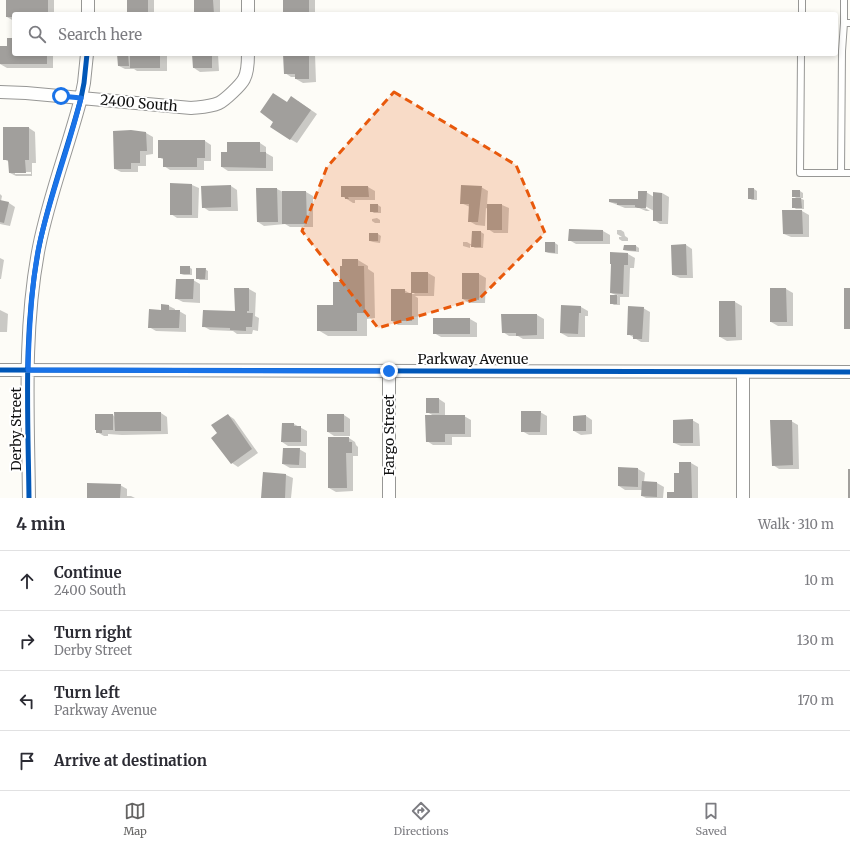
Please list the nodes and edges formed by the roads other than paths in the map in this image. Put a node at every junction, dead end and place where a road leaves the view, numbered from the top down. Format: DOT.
graph roads {
  1 [pos="88,0"];
  2 [pos="248,0"];
  3 [pos="802,0"];
  4 [pos="844,0"];
  5 [pos="88,12"];
  6 [pos="248,12"];
  7 [pos="802,12"];
  8 [pos="847,23"];
  9 [pos="87,56"];
  10 [pos="248,56"];
  11 [pos="801,56"];
  12 [pos="0,92"];
  13 [pos="81,98"];
  14 [pos="841,173"];
  15 [pos="850,174"];
  16 [pos="0,370"];
  17 [pos="28,370"];
  18 [pos="389,371"];
  19 [pos="743,372"];
  20 [pos="850,372"];
  21 [pos="29,498"];
  22 [pos="390,498"];
  23 [pos="743,498"];
  1 -- 5 [label="street"];
  2 -- 6 [label="street"];
  3 -- 7 [label="lane"];
  4 -- 8 [label="lane"];
  8 -- 14 [label="lane"];
  9 -- 13 [label="street, Derby Street"];
  10 -- 13 [label="street, 2400 South"];
  11 -- 14 [label="lane"];
  12 -- 13 [label="street, 2400 South"];
  13 -- 17 [label="street, Derby Street"];
  14 -- 15 [label="lane"];
  16 -- 17 [label="street, Parkway Avenue"];
  17 -- 18 [label="street, Parkway Avenue"];
  17 -- 21 [label="street, Derby Street"];
  18 -- 19 [label="street, Parkway Avenue"];
  18 -- 22 [label="street, Fargo Street"];
  19 -- 20 [label="street, Parkway Avenue"];
  19 -- 23 [label="street"];
}
